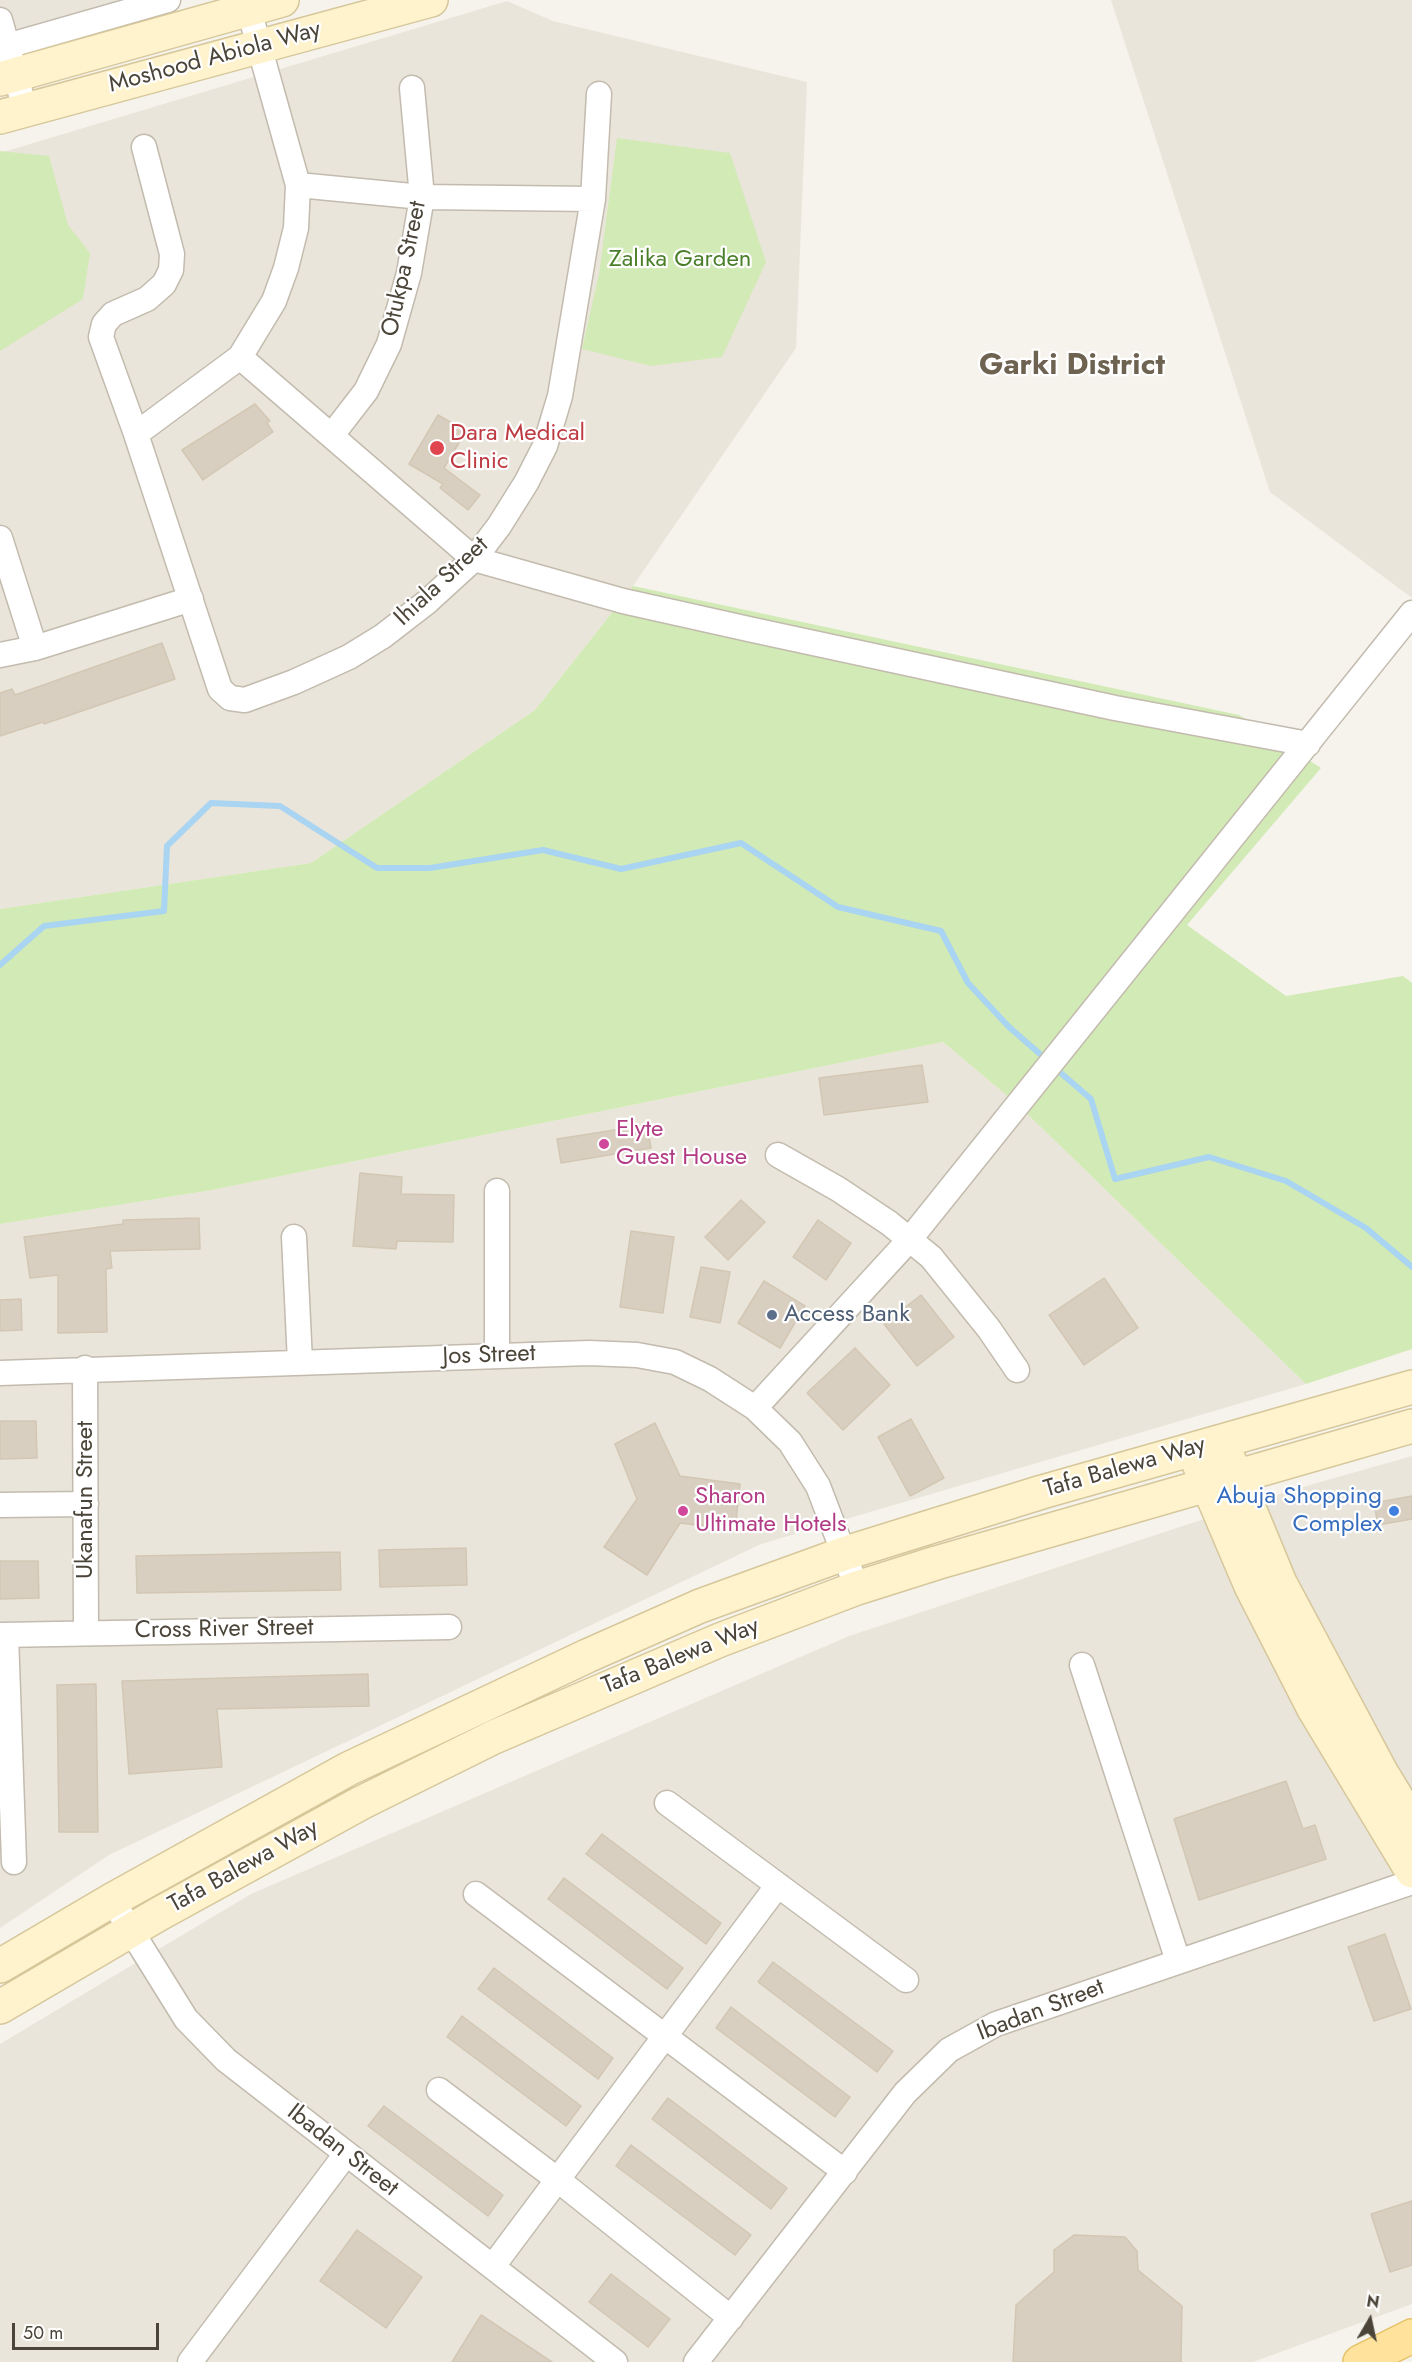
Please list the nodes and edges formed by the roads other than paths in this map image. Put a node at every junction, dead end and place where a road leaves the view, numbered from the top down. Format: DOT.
graph roads {
  1 [pos="168,0"];
  2 [pos="282,0"];
  3 [pos="430,0"];
  4 [pos="249,9"];
  5 [pos="0,20"];
  6 [pos="260,46"];
  7 [pos="6,62"];
  8 [pos="412,88"];
  9 [pos="599,94"];
  10 [pos="13,113"];
  11 [pos="144,147"];
  12 [pos="298,185"];
  13 [pos="422,197"];
  14 [pos="593,199"];
  15 [pos="240,357"];
  16 [pos="136,434"];
  17 [pos="332,435"];
  18 [pos="0,538"];
  19 [pos="474,560"];
  20 [pos="191,599"];
  21 [pos="1412,613"];
  22 [pos="35,648"];
  23 [pos="0,656"];
  24 [pos="1308,744"];
  25 [pos="778,1155"];
  26 [pos="497,1191"];
  27 [pos="294,1237"];
  28 [pos="910,1239"];
  29 [pos="497,1355"];
  30 [pos="300,1362"];
  31 [pos="85,1368"];
  32 [pos="1017,1370"];
  33 [pos="0,1373"];
  34 [pos="1410,1388"];
  35 [pos="755,1408"];
  36 [pos="1412,1426"];
  37 [pos="1207,1444"];
  38 [pos="1221,1480"];
  39 [pos="86,1504"];
  40 [pos="0,1505"];
  41 [pos="846,1553"];
  42 [pos="857,1588"];
  43 [pos="449,1627"];
  44 [pos="86,1632"];
  45 [pos="3,1635"];
  46 [pos="1082,1665"];
  47 [pos="667,1803"];
  48 [pos="1412,1823"];
  49 [pos="14,1862"];
  50 [pos="1412,1871"];
  51 [pos="1412,1882"];
  52 [pos="778,1885"];
  53 [pos="477,1894"];
  54 [pos="112,1900"];
  55 [pos="131,1931"];
  56 [pos="1178,1961"];
  57 [pos="0,1965"];
  58 [pos="906,1980"];
  59 [pos="0,2007"];
  60 [pos="667,2036"];
  61 [pos="439,2090"];
  62 [pos="346,2154"];
  63 [pos="845,2172"];
  64 [pos="558,2180"];
  65 [pos="493,2266"];
  66 [pos="731,2318"];
  67 [pos="1412,2336"];
  68 [pos="190,2362"];
  69 [pos="615,2362"];
  70 [pos="696,2362"];
  71 [pos="1360,2362"];
  1 -- 7 [label="street"];
  2 -- 4 [label="main road, Moshood Abiola Way"];
  3 -- 6 [label="main road, Moshood Abiola Way"];
  4 -- 6 [label="street"];
  4 -- 7 [label="main road, Moshood Abiola Way"];
  5 -- 7 [label="street"];
  6 -- 10 [label="main road, Moshood Abiola Way"];
  6 -- 12 [label="street"];
  7 -- 10 [label="street"];
  8 -- 13 [label="street, Otukpa Street"];
  9 -- 14 [label="street, Ihiala Street"];
  11 -- 16 [label="street, Ihiala Street"];
  12 -- 13 [label="street"];
  12 -- 15 [label="street"];
  13 -- 14 [label="street"];
  13 -- 17 [label="street, Otukpa Street"];
  14 -- 19 [label="street, Ihiala Street"];
  15 -- 16 [label="street"];
  15 -- 17 [label="street"];
  16 -- 20 [label="street, Ihiala Street"];
  17 -- 19 [label="street"];
  18 -- 22 [label="street"];
  19 -- 20 [label="street, Ihiala Street"];
  19 -- 24 [label="street"];
  20 -- 22 [label="street"];
  21 -- 24 [label="street"];
  22 -- 23 [label="street"];
  24 -- 28 [label="street"];
  25 -- 28 [label="street"];
  26 -- 29 [label="street"];
  27 -- 30 [label="street"];
  28 -- 32 [label="street"];
  28 -- 35 [label="street"];
  29 -- 30 [label="street, Jos Street"];
  29 -- 35 [label="street, Jos Street"];
  30 -- 31 [label="street, Jos Street"];
  31 -- 33 [label="street, Jos Street"];
  31 -- 39 [label="street, Ukanafun Street"];
  34 -- 37 [label="main road, Tafa Balewa Way"];
  35 -- 41 [label="street, Jos Street"];
  36 -- 38 [label="main road, Tafa Balewa Way"];
  37 -- 38 [label="main road"];
  37 -- 41 [label="main road, Tafa Balewa Way"];
  38 -- 42 [label="main road, Tafa Balewa Way"];
  38 -- 48 [label="main road"];
  38 -- 50 [label="main road"];
  39 -- 40 [label="street"];
  39 -- 44 [label="street, Ukanafun Street"];
  41 -- 42 [label="street, Jos Street"];
  41 -- 54 [label="main road, Tafa Balewa Way"];
  42 -- 55 [label="main road, Tafa Balewa Way"];
  43 -- 44 [label="street, Cross River Street"];
  44 -- 45 [label="street, Cross River Street"];
  45 -- 49 [label="street"];
  46 -- 56 [label="street"];
  47 -- 52 [label="street"];
  51 -- 56 [label="street, Ibadan Street"];
  52 -- 58 [label="street"];
  52 -- 60 [label="street"];
  53 -- 60 [label="street"];
  54 -- 55 [label="street, Ibadan Street"];
  54 -- 57 [label="main road, Tafa Balewa Way"];
  55 -- 59 [label="main road, Tafa Balewa Way"];
  55 -- 62 [label="street, Ibadan Street"];
  56 -- 63 [label="street, Ibadan Street"];
  60 -- 63 [label="street"];
  60 -- 64 [label="street"];
  61 -- 64 [label="street"];
  62 -- 65 [label="street, Ibadan Street"];
  62 -- 68 [label="street"];
  63 -- 66 [label="street, Ibadan Street"];
  64 -- 65 [label="street"];
  64 -- 66 [label="street"];
  65 -- 69 [label="street, Ibadan Street"];
  66 -- 70 [label="street, Ibadan Street"];
  67 -- 71 [label="main road"];
}
